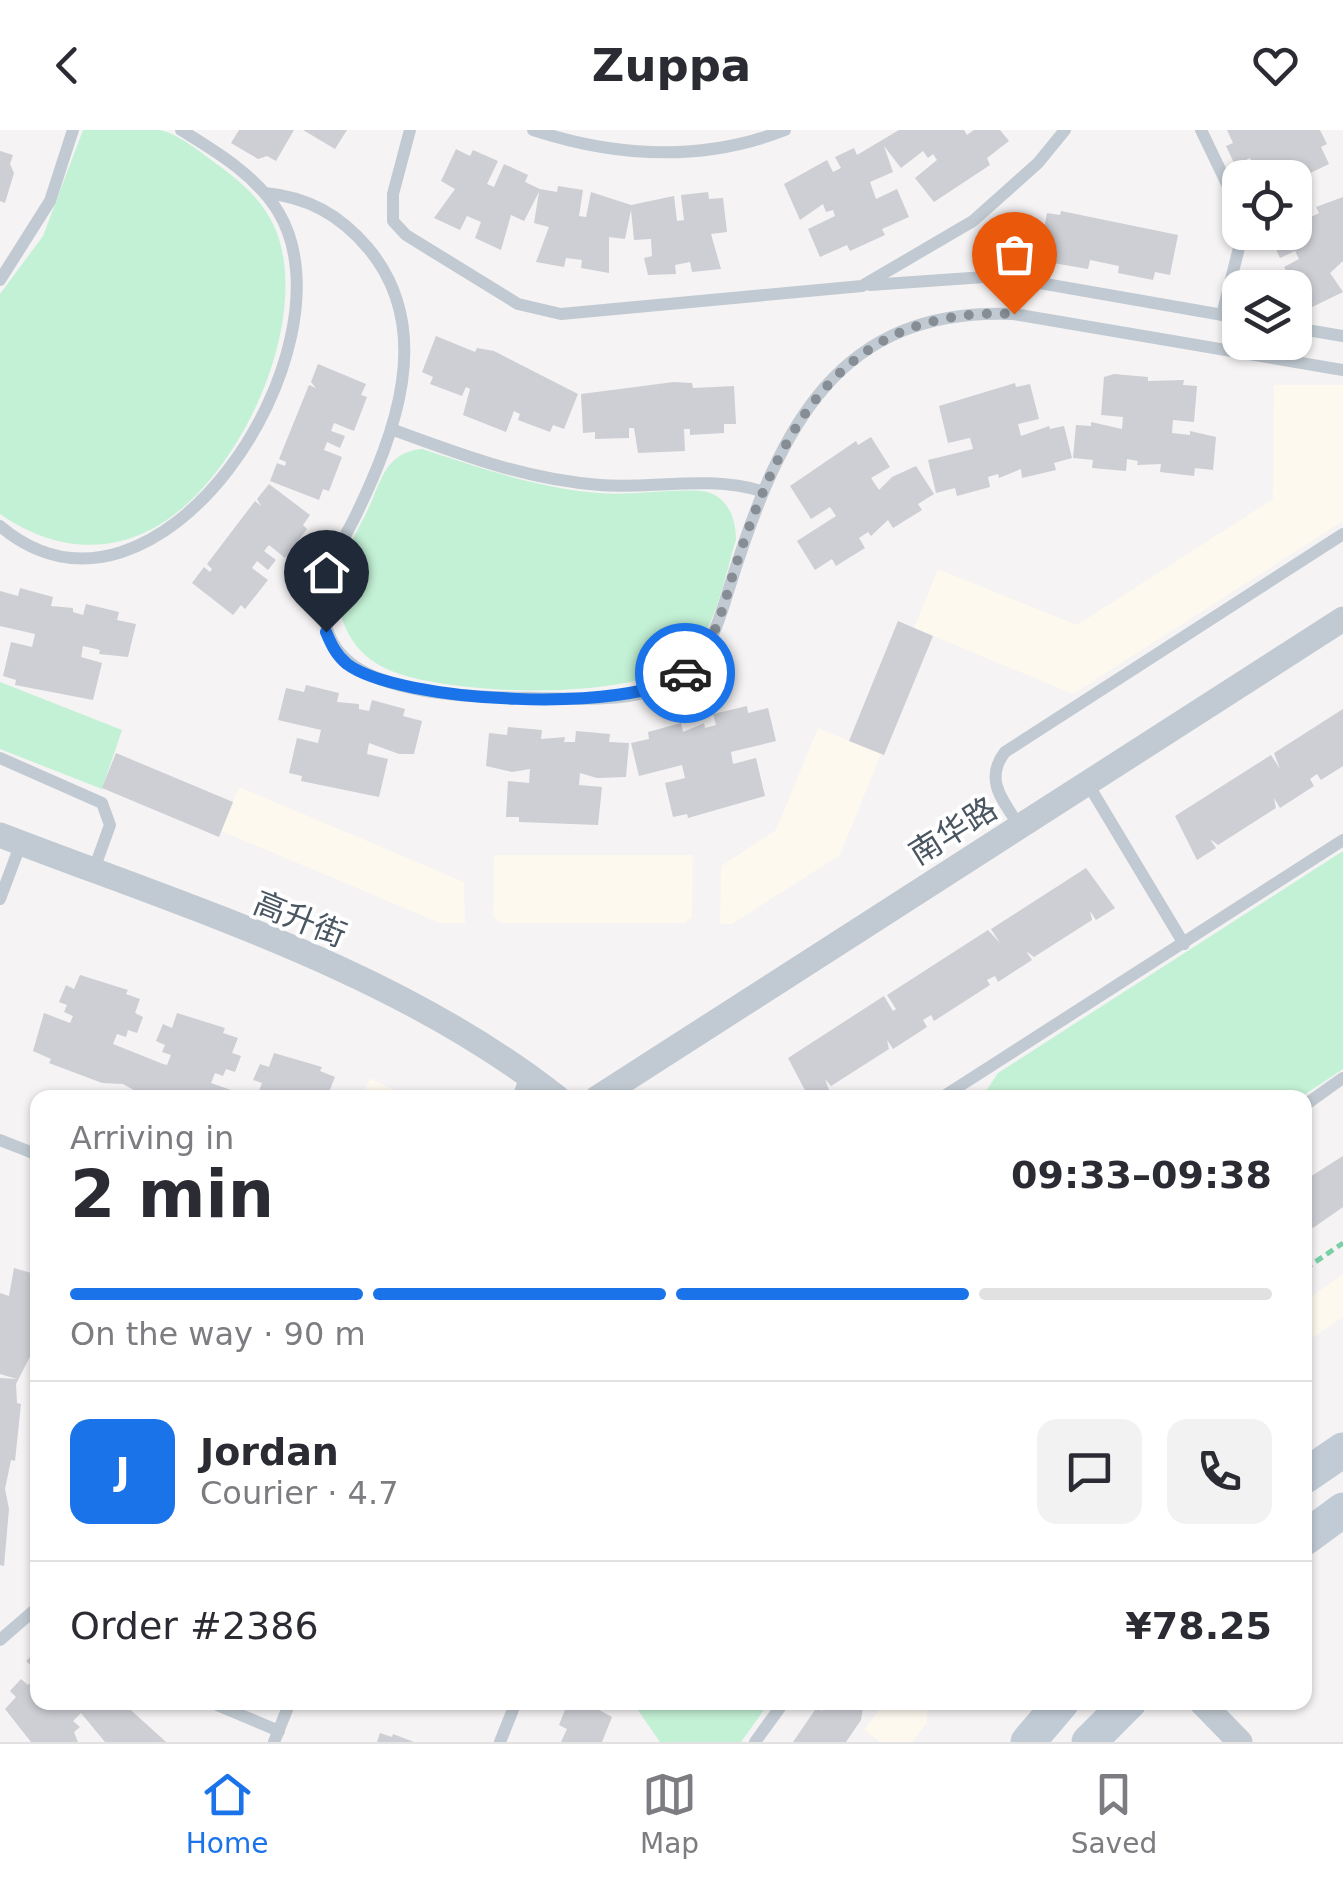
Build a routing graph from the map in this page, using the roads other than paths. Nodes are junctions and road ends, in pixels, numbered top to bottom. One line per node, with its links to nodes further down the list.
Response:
1 (73, 130): 10 (lane)
2 (181, 130): 9 (lane)
3 (410, 130): 11 (lane)
4 (533, 130): 5 (lane)
5 (786, 130)
6 (1065, 130): 11 (lane)
7 (1201, 130): 8 (lane)
8 (1222, 174)
9 (265, 193): 16 (lane); 18 (lane)
10 (0, 280)
11 (862, 286): 12 (lane)
12 (1222, 315)
13 (1312, 331): 14 (lane)
14 (1343, 336)
15 (1343, 370): 17 (lane)
16 (391, 429): 17 (lane); 17 (lane)
17 (761, 491)
18 (0, 526)
19 (1343, 534): 23 (lane)
20 (1343, 619): 22 (street, 南华路)
21 (0, 758): 26 (lane)
22 (1088, 784): 23 (street, 南华路); 28 (lane)
23 (1020, 827): 31 (street, 南华路)
24 (10, 839): 26 (street, 高升街); 27 (lane)
25 (1343, 840): 28 (lane)
26 (93, 872): 30 (street, 高升街)
27 (0, 899)
28 (1184, 944): 32 (lane)
29 (1343, 1078): 33 (lane)
30 (522, 1085)
31 (609, 1090)
32 (962, 1090)
33 (1312, 1100)
34 (0, 1140): 35 (lane)
35 (30, 1152)
36 (1343, 1450): 37 (main road)
37 (1312, 1471)
38 (1343, 1510): 39 (main road)
39 (1312, 1533)
40 (30, 1614): 41 (lane)
41 (0, 1640)
42 (225, 1710): 49 (lane)
43 (287, 1710): 49 (lane)
44 (513, 1710): 50 (lane)
45 (778, 1710): 51 (lane)
46 (1055, 1710): 52 (main road)
47 (1121, 1710): 53 (main road)
48 (1208, 1710): 54 (street)
49 (276, 1737)
50 (500, 1742)
51 (755, 1742)
52 (1028, 1742)
53 (1089, 1742)
54 (1240, 1742)

